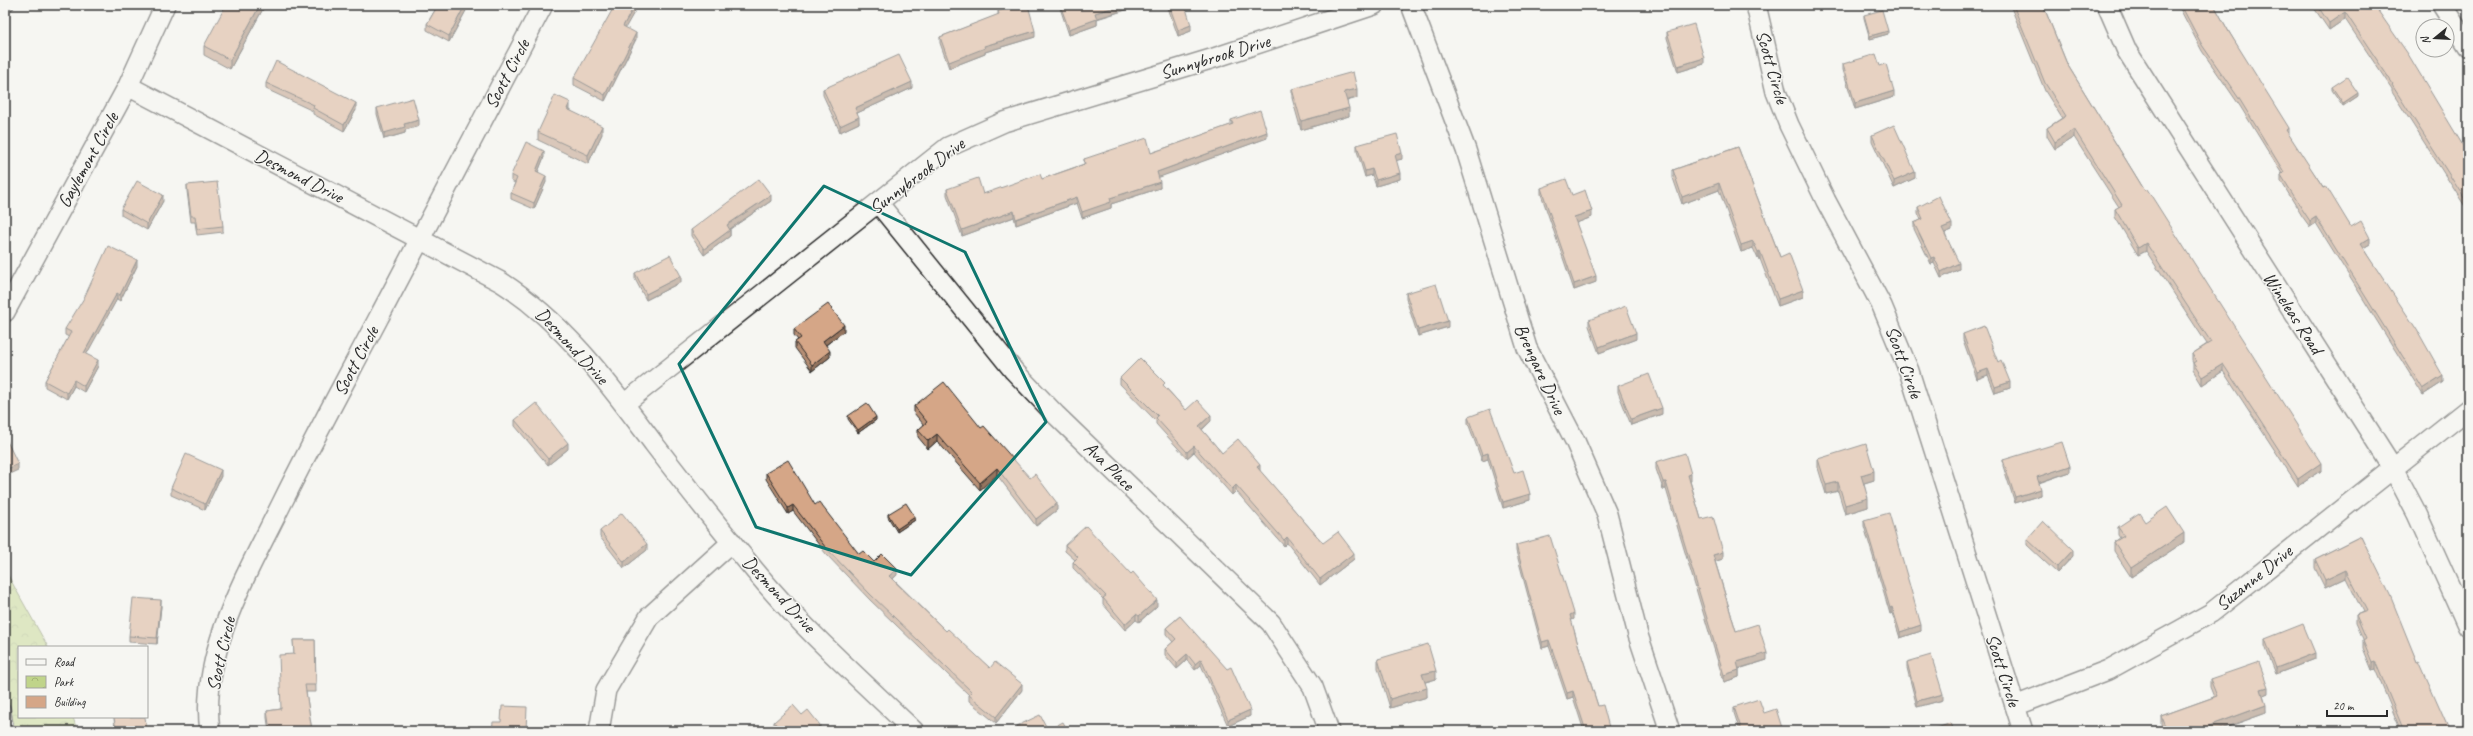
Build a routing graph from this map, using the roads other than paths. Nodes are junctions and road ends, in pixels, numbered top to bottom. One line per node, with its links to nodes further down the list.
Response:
1 (9, 5): 9 (lane)
2 (165, 5): 11 (street, Gaylemont Circle)
3 (543, 5): 13 (street, Scott Circle)
4 (1374, 5): 12 (street, Sunnybrook Drive)
5 (1411, 5): 27 (street, Brengare Drive)
6 (1756, 5): 20 (street, Scott Circle)
7 (2107, 5): 17 (street, Wineleas Road)
8 (2442, 5): 10 (street)
9 (5, 6)
10 (2468, 46)
11 (128, 86): 13 (street, Desmond Drive); 14 (street, Gaylemont Circle)
12 (879, 204): 15 (street, Sunnybrook Drive); 26 (street, Ava Place)
13 (420, 239): 15 (street, Desmond Drive); 23 (street, Scott Circle)
14 (5, 312)
15 (624, 404): 18 (street, Desmond Drive)
16 (2468, 409): 17 (street, Suzanne Drive)
17 (2393, 468): 19 (street, Wineleas Road); 20 (street, Suzanne Drive)
18 (732, 542): 24 (street); 25 (street, Desmond Drive)
19 (2468, 626)
20 (2015, 706): 28 (street, Scott Circle)
21 (5, 708): 22 (lane)
22 (9, 731)
23 (210, 731)
24 (599, 731)
25 (914, 731)
26 (1329, 731)
27 (1670, 731)
28 (2023, 731)

